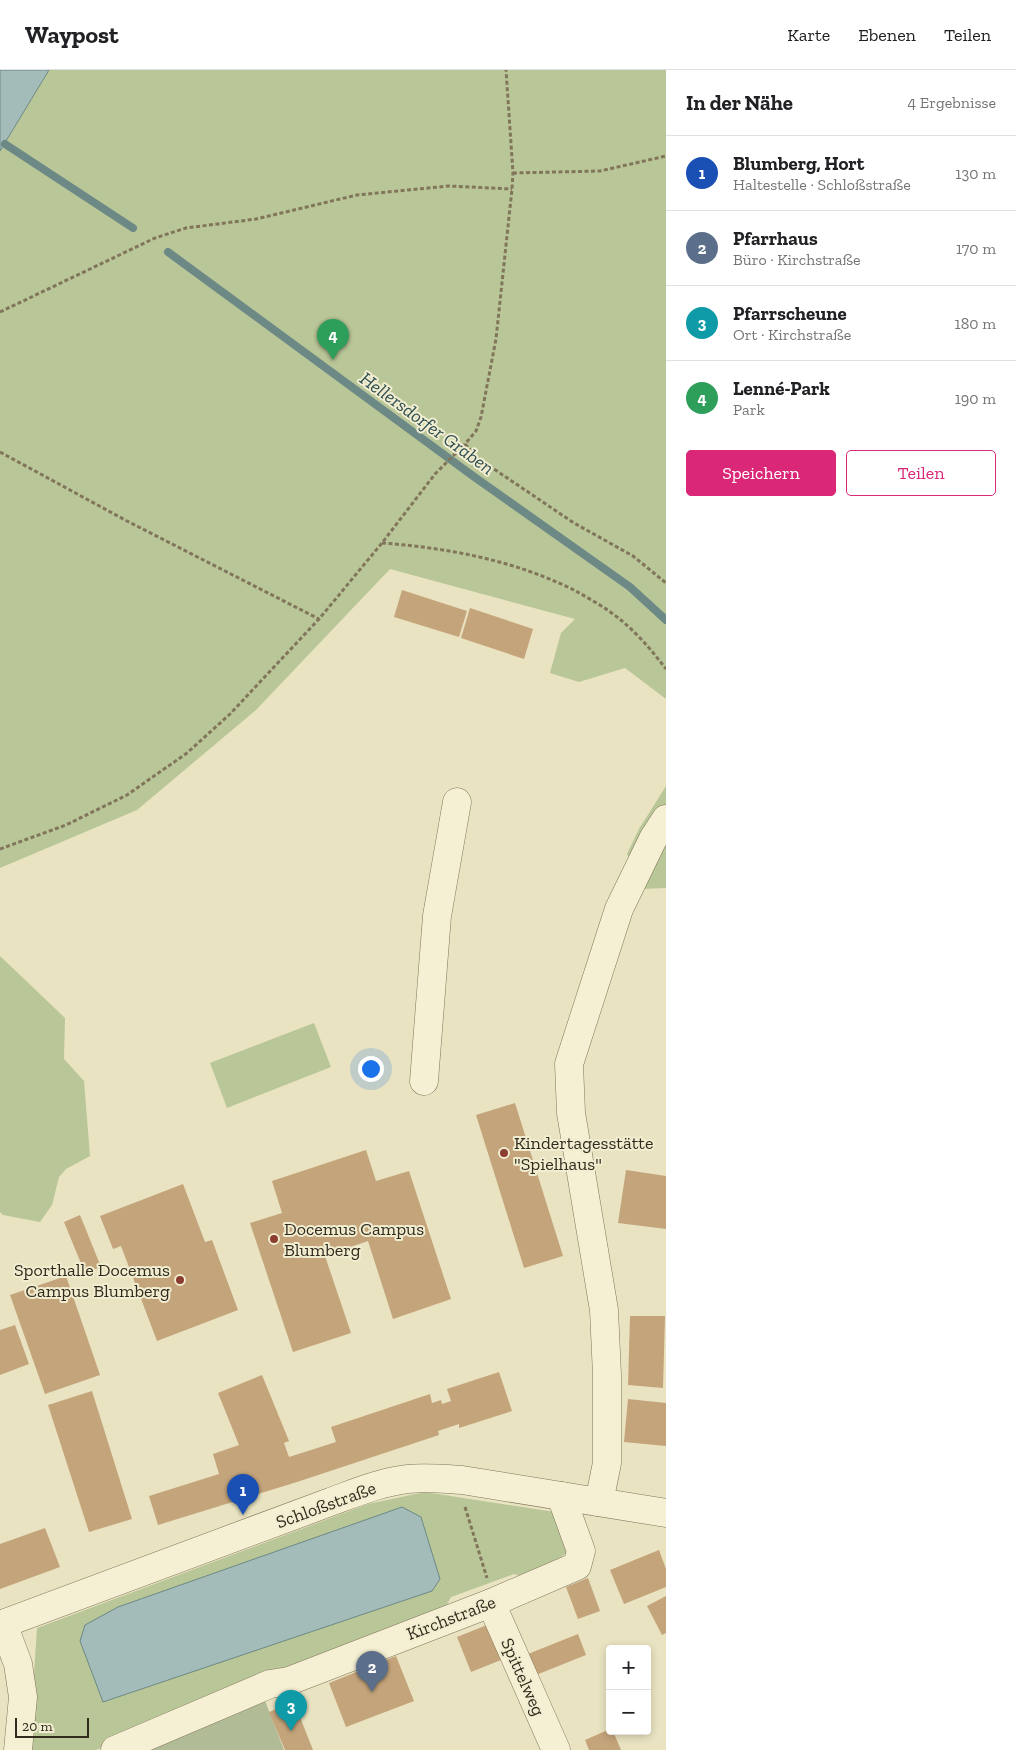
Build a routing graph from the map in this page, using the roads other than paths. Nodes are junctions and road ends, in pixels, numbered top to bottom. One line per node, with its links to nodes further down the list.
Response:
1 (457, 802): 3 (street)
2 (666, 819): 5 (street)
3 (424, 1081)
4 (561, 1496): 5 (street, Schloßstraße); 7 (street, Kirchstraße); 8 (street, Schloßstraße)
5 (599, 1502): 6 (street, Schloßstraße)
6 (666, 1513)
7 (491, 1603): 10 (street, Kirchstraße); 11 (street, Spittelweg)
8 (1, 1625): 9 (street)
9 (18, 1750)
10 (115, 1750)
11 (556, 1750)

